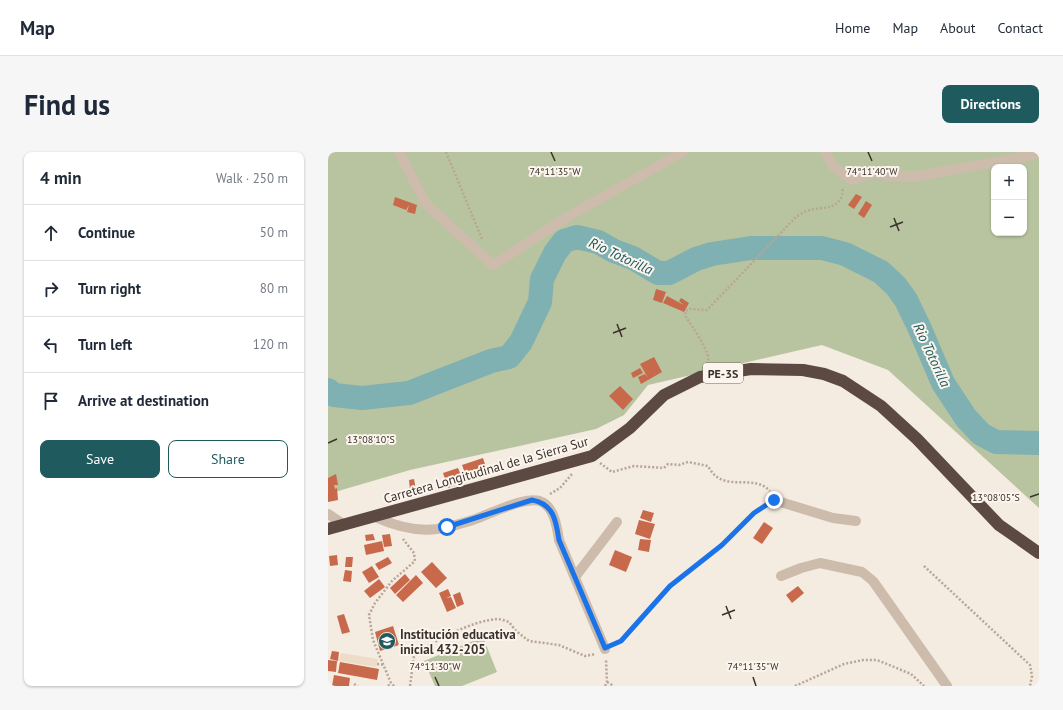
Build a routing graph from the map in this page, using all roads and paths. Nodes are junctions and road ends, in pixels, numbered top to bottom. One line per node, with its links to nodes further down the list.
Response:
1 (399, 152): 3 (street)
2 (446, 152): 7 (path)
3 (683, 152)
4 (825, 152): 6 (street)
5 (1039, 154): 6 (street)
6 (852, 180): 8 (path)
7 (484, 244)
8 (700, 377): 9 (highway, Carretera Longitudinal de la Sierra Sur / PE-3S); 20 (highway, Carretera Longitudinal de la Sierra Sur / PE-3S)
9 (592, 456): 10 (highway, Carretera Longitudinal de la Sierra Sur / PE-3S); 11 (path)
10 (577, 460): 12 (path); 14 (highway, Carretera Longitudinal de la Sierra Sur / PE-3S)
11 (774, 500): 15 (street); 24 (path)
12 (542, 502): 14 (street); 23 (street)
13 (328, 514): 17 (street)
14 (375, 517): 17 (highway, Carretera Longitudinal de la Sierra Sur / PE-3S)
15 (856, 521)
16 (617, 522): 23 (street)
17 (343, 524): 18 (highway, Carretera Longitudinal de la Sierra Sur / PE-3S)
18 (328, 529)
19 (398, 534): 26 (path)
20 (1039, 552)
21 (924, 566): 39 (path)
22 (781, 576): 38 (street)
23 (575, 577): 24 (street)
24 (605, 648): 27 (path); 33 (path)
25 (377, 664): 26 (path)
26 (384, 665): 28 (path)
27 (607, 682): 34 (path); 35 (path)
28 (391, 683): 31 (path); 32 (path)
29 (354, 684): 30 (path)
30 (358, 686)
31 (388, 686)
32 (394, 686)
33 (410, 686)
34 (605, 686)
35 (614, 686)
36 (795, 686): 37 (path)
37 (924, 686)
38 (947, 686)
39 (1030, 686)

